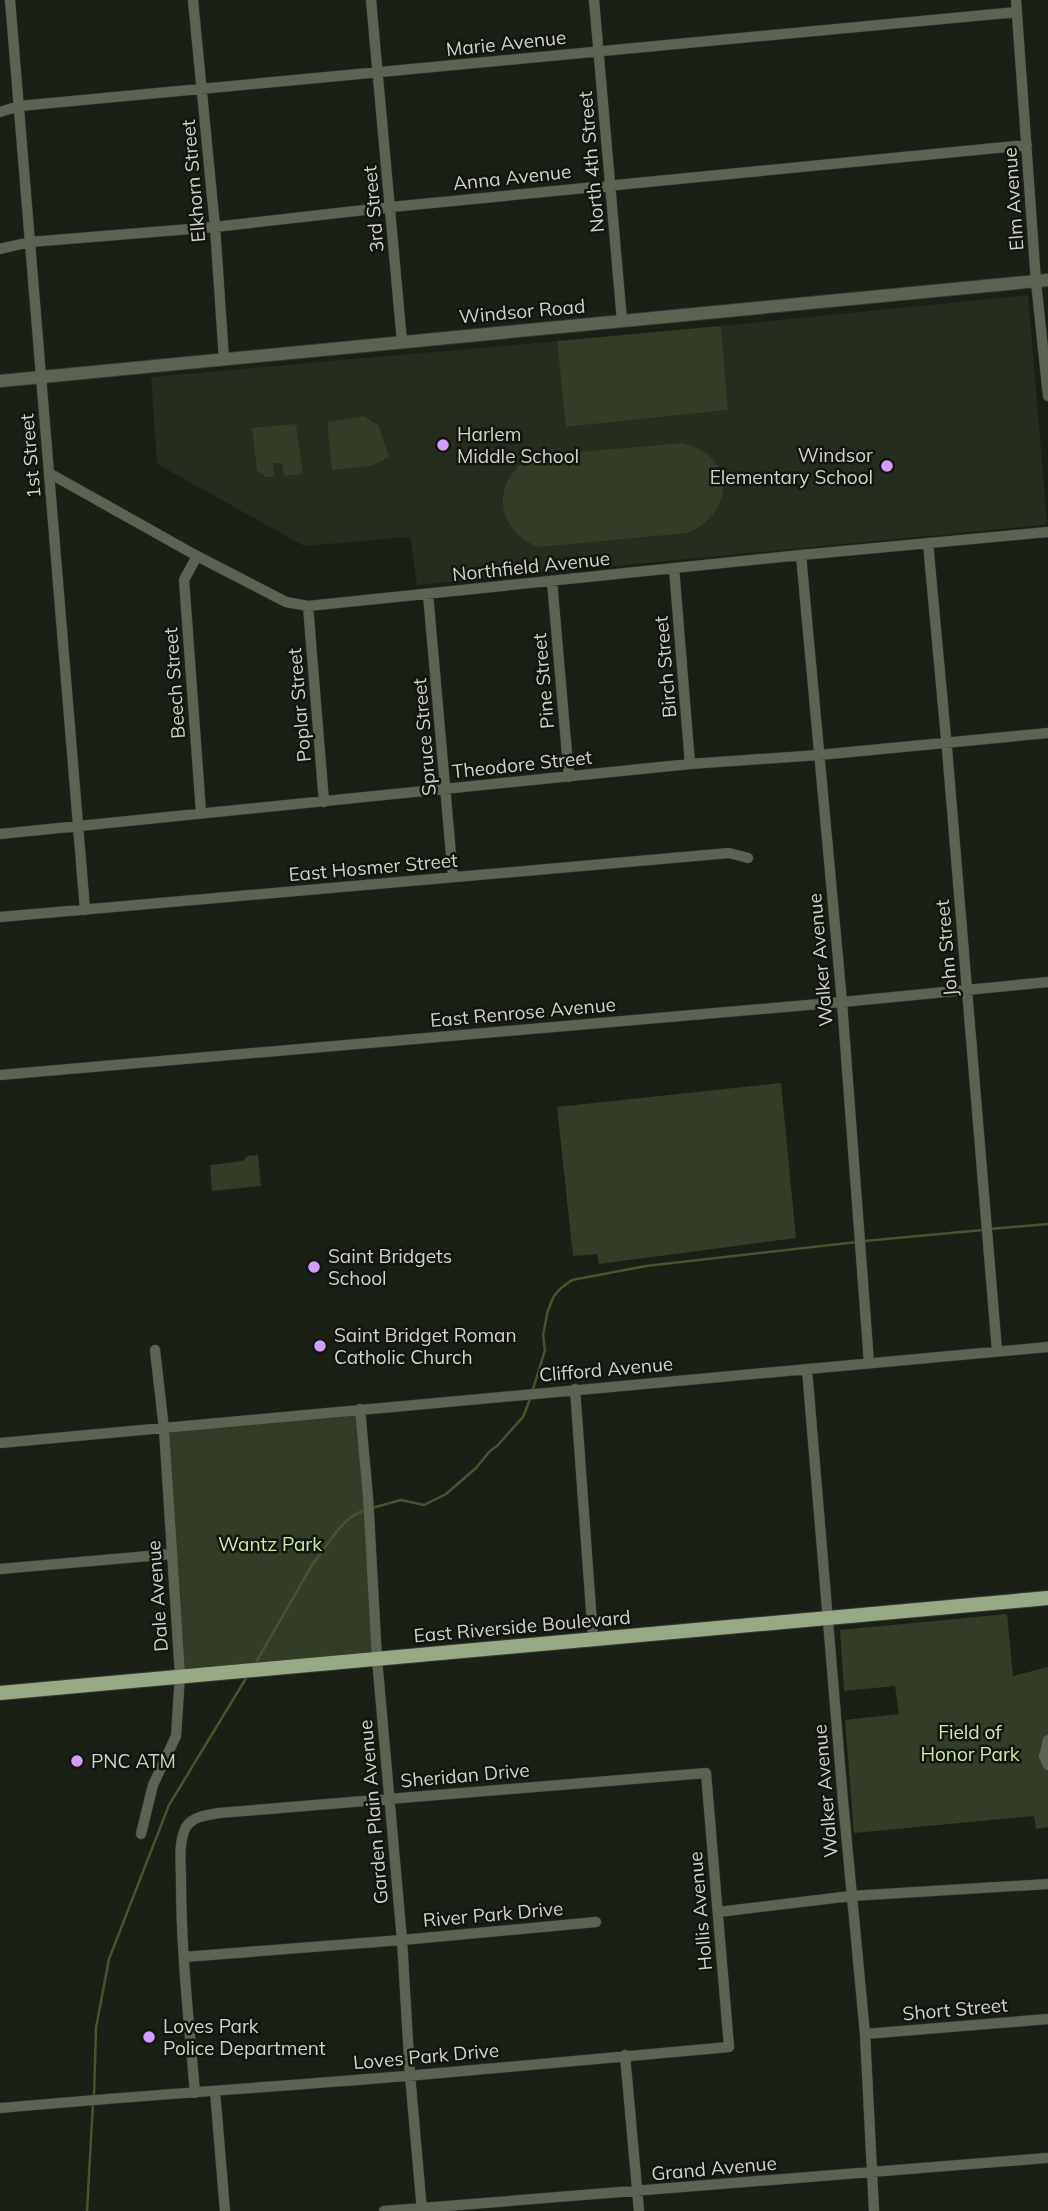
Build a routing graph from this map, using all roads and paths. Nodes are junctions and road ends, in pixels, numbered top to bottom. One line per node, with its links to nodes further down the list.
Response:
1 (10, 0): 10 (street, 1st Street)
2 (192, 0): 9 (street, Elkhorn Street)
3 (371, 0): 8 (street, 3rd Street)
4 (594, 0): 7 (street, North 4th Street)
5 (1016, 0): 6 (street, Elm Avenue)
6 (1017, 12): 7 (street, Marie Avenue); 12 (street, Elm Avenue)
7 (600, 51): 8 (street, Marie Avenue); 13 (street, North 4th Street)
8 (378, 73): 9 (street, Marie Avenue); 14 (street, 3rd Street)
9 (201, 89): 10 (street, Marie Avenue); 15 (street, Elkhorn Street)
10 (19, 106): 11 (street, Marie Avenue); 16 (street, 1st Street)
11 (0, 112)
12 (1027, 145): 13 (street, Anna Avenue); 18 (street, Elm Avenue)
13 (611, 185): 14 (street, Anna Avenue); 19 (street, North 4th Street)
14 (391, 206): 15 (street, Anna Avenue); 20 (street, 3rd Street)
15 (215, 227): 16 (street, Anna Avenue); 21 (street, Elkhorn Street)
16 (30, 242): 17 (street, Anna Avenue); 22 (street, 1st Street)
17 (0, 249)
18 (1042, 281): 19 (street, Windsor Road); 24 (street, Elm Avenue)
19 (622, 321): 20 (street, Windsor Road)
20 (402, 342): 21 (street, Windsor Road)
21 (224, 359): 22 (street, Windsor Road)
22 (41, 377): 23 (street, Windsor Road); 25 (street, 1st Street)
23 (0, 381)
24 (1048, 396)
25 (49, 473): 29 (street, Northfield Avenue); 42 (street, 1st Street)
26 (1048, 532): 27 (street, Northfield Avenue)
27 (928, 543): 28 (street, Northfield Avenue); 35 (street, John Street)
28 (801, 555): 30 (street, Northfield Avenue); 36 (street, Walker Avenue)
29 (197, 556): 33 (street, Northfield Avenue); 41 (street, Beech Street)
30 (674, 568): 31 (street, Northfield Avenue); 37 (street, Birch Street)
31 (552, 581): 32 (street, Northfield Avenue); 38 (street, Pine Street)
32 (428, 594): 33 (street, Northfield Avenue); 39 (street, Spruce Street)
33 (308, 606): 40 (street, Poplar Street)
34 (1048, 733): 35 (street, Theodore Street)
35 (947, 743): 36 (street, Theodore Street); 49 (street, John Street)
36 (819, 754): 37 (street, Theodore Street); 50 (street, Walker Avenue)
37 (690, 764): 38 (street, Theodore Street)
38 (569, 777): 39 (street, Theodore Street)
39 (446, 790): 40 (street, Theodore Street); 45 (street, Spruce Street)
40 (324, 802): 41 (street, Theodore Street)
41 (201, 812): 42 (street, Theodore Street)
42 (78, 827): 43 (street, Theodore Street); 46 (street, 1st Street)
43 (0, 834)
44 (748, 858): 45 (street, East Hosmer Street)
45 (453, 877): 46 (street, East Hosmer Street)
46 (85, 910): 47 (street, East Hosmer Street)
47 (0, 917)
48 (1048, 982): 49 (street, East Renrose Avenue)
49 (967, 989): 50 (street, East Renrose Avenue); 54 (street, John Street)
50 (842, 1002): 51 (street, East Renrose Avenue); 55 (street, Walker Avenue)
51 (0, 1075)
52 (1048, 1347): 54 (street, Clifford Avenue)
53 (155, 1350): 59 (street, Dale Avenue)
54 (997, 1351): 55 (street, Clifford Avenue)
55 (869, 1363): 56 (street, Clifford Avenue)
56 (807, 1369): 57 (street, Clifford Avenue); 64 (street, Walker Avenue)
57 (575, 1389): 58 (street, Clifford Avenue); 65 (street)
58 (360, 1409): 59 (street, Clifford Avenue); 66 (street, Garden Plain Avenue)
59 (163, 1429): 60 (street, Clifford Avenue); 61 (street, Dale Avenue)
60 (0, 1443)
61 (172, 1554): 62 (street); 67 (street, Dale Avenue)
62 (0, 1569)
63 (1048, 1598): 64 (main road, East Riverside Boulevard)
64 (829, 1619): 65 (main road, East Riverside Boulevard); 75 (street, Walker Avenue)
65 (593, 1638): 66 (main road, East Riverside Boulevard)
66 (377, 1659): 67 (main road, East Riverside Boulevard); 72 (street, Garden Plain Avenue)
67 (180, 1675): 68 (main road, East Riverside Boulevard); 73 (street, Dale Avenue)
68 (0, 1693)
69 (1048, 1740): 70 (street)
70 (1048, 1765)
71 (706, 1773): 72 (street, Sheridan Drive); 76 (street, Hollis Avenue)
72 (389, 1799): 78 (street, Garden Plain Avenue); 79 (street, Sheridan Drive)
73 (141, 1834)
74 (1048, 1884): 75 (street)
75 (851, 1896): 76 (street); 81 (street, Walker Avenue)
76 (718, 1912): 82 (street, Hollis Avenue)
77 (596, 1922): 78 (street, River Park Drive)
78 (402, 1940): 79 (street, River Park Drive); 84 (street, Garden Plain Avenue)
79 (184, 1957): 86 (street)
80 (1048, 2019): 81 (street, Short Street)
81 (864, 2034): 89 (street, Walker Avenue)
82 (729, 2047): 83 (street, Loves Park Drive)
83 (625, 2055): 84 (street, Loves Park Drive); 90 (street)
84 (410, 2075): 85 (street, Loves Park Drive); 91 (street, Garden Plain Avenue)
85 (215, 2091): 86 (street, Loves Park Drive); 92 (street)
86 (195, 2093): 87 (street, Loves Park Drive)
87 (0, 2108)
88 (1046, 2158): 89 (street, Grand Avenue)
89 (871, 2171): 90 (street, Grand Avenue); 95 (street, Walker Avenue)
90 (637, 2192): 91 (street, Grand Avenue); 94 (street)
91 (422, 2209): 93 (street, Grand Avenue)
92 (225, 2211)
93 (384, 2211)
94 (639, 2211)
95 (874, 2211)

